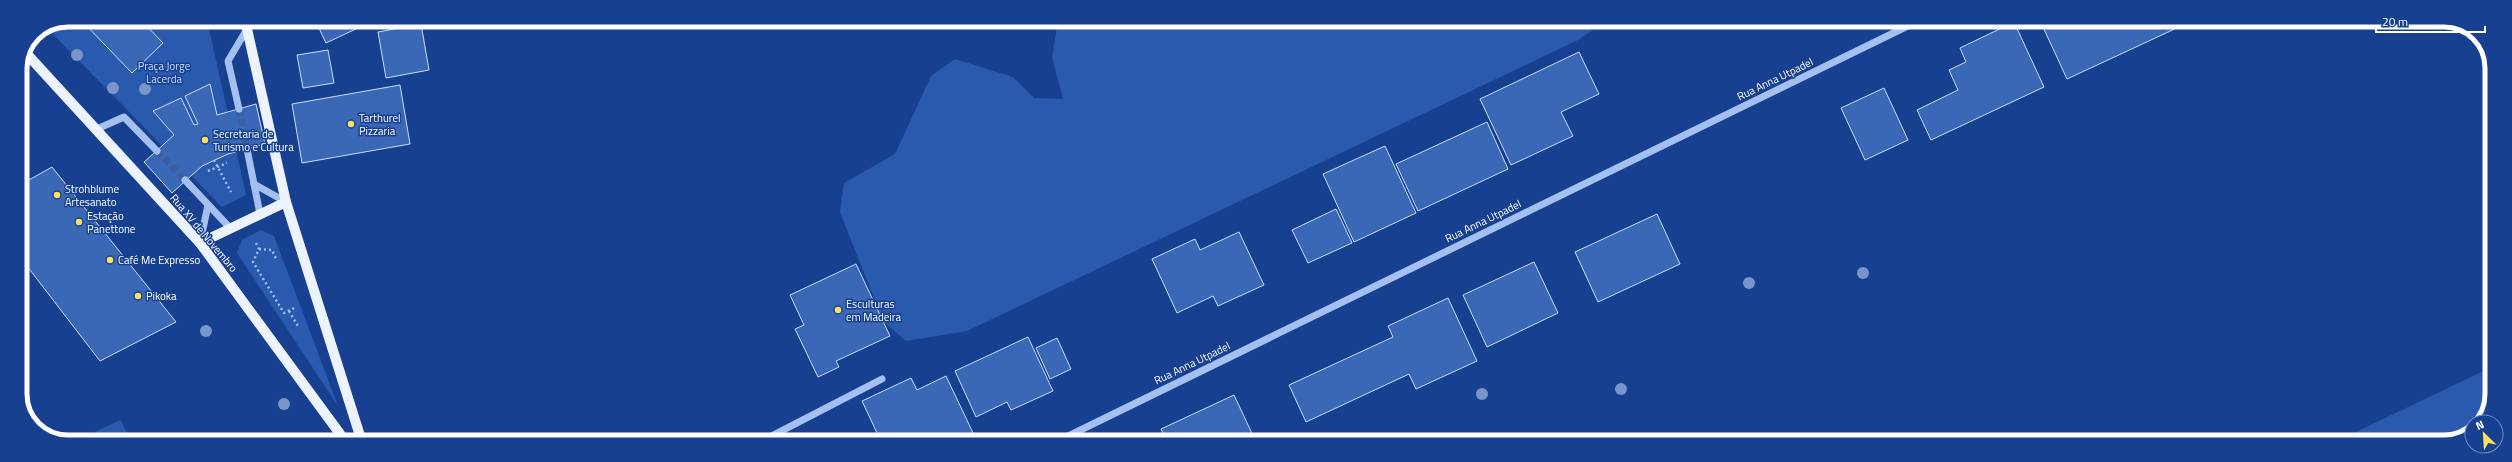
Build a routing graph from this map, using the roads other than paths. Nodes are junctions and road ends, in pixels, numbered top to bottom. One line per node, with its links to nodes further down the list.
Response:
1 (245, 27): 5 (street)
2 (247, 27): 11 (main road)
3 (1906, 27): 20 (street, Rua Anna Utpadel)
4 (29, 57): 6 (main road, Rua XV de Novembro)
5 (239, 109)
6 (97, 129): 8 (street); 15 (main road, Rua XV de Novembro)
7 (247, 149): 10 (street)
8 (157, 151)
9 (185, 180): 12 (street)
10 (254, 184): 11 (street); 13 (street)
11 (286, 202): 13 (main road); 18 (main road)
12 (208, 205): 14 (street); 15 (street)
13 (260, 214): 14 (main road)
14 (231, 229): 15 (main road)
15 (200, 243): 17 (main road, Rua XV de Novembro)
16 (882, 379): 19 (street)
17 (341, 435)
18 (360, 435)
19 (774, 435)
20 (1070, 435)

